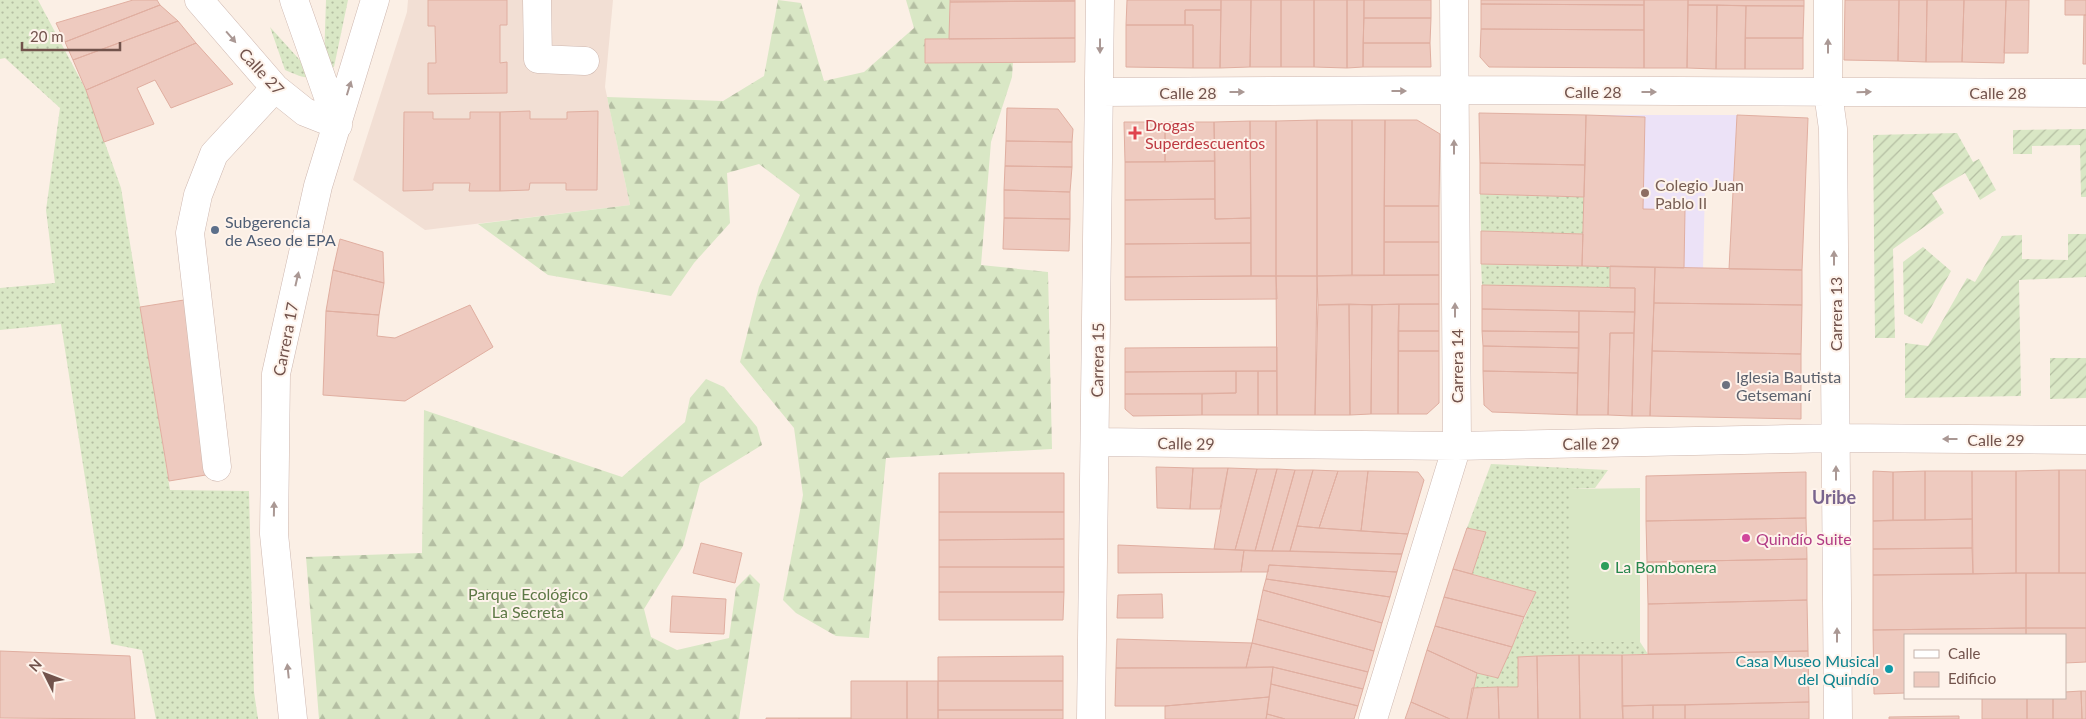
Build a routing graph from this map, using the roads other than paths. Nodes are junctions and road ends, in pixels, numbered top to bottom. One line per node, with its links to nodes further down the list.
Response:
1 (199, 0): 9 (street, Calle 27, one-way to 9)
2 (294, 0): 14 (street)
3 (375, 0): 14 (street, Carrera 17, one-way to 3)
4 (537, 0): 8 (street)
5 (1100, 0): 11 (street, Carrera 15, one-way to 11)
6 (1454, 0): 10 (street, Carrera 14)
7 (1828, 0): 12 (street, Carrera 13, one-way to 7)
8 (585, 61)
9 (275, 88): 14 (street, Calle 27); 19 (street)
10 (1454, 90): 11 (street, Calle 28, one-way to 10); 12 (street, Calle 28, one-way to 12); 18 (street, Carrera 14, one-way to 10)
11 (1100, 92): 17 (street, Carrera 15)
12 (1828, 93): 13 (street, Calle 28, one-way to 13); 15 (street, Carrera 13, one-way to 12)
13 (2086, 93)
14 (338, 125): 20 (street, Carrera 17, one-way to 14)
15 (1836, 438): 16 (street, Calle 29, one-way to 15); 18 (street, Calle 29); 23 (street, Carrera 13, one-way to 15)
16 (2086, 440)
17 (1096, 442): 18 (street, Calle 29); 21 (street, Carrera 15)
18 (1457, 446): 22 (street, Carrera 14)
19 (217, 467)
20 (293, 719)
21 (1091, 719)
22 (1373, 719)
23 (1838, 719)

